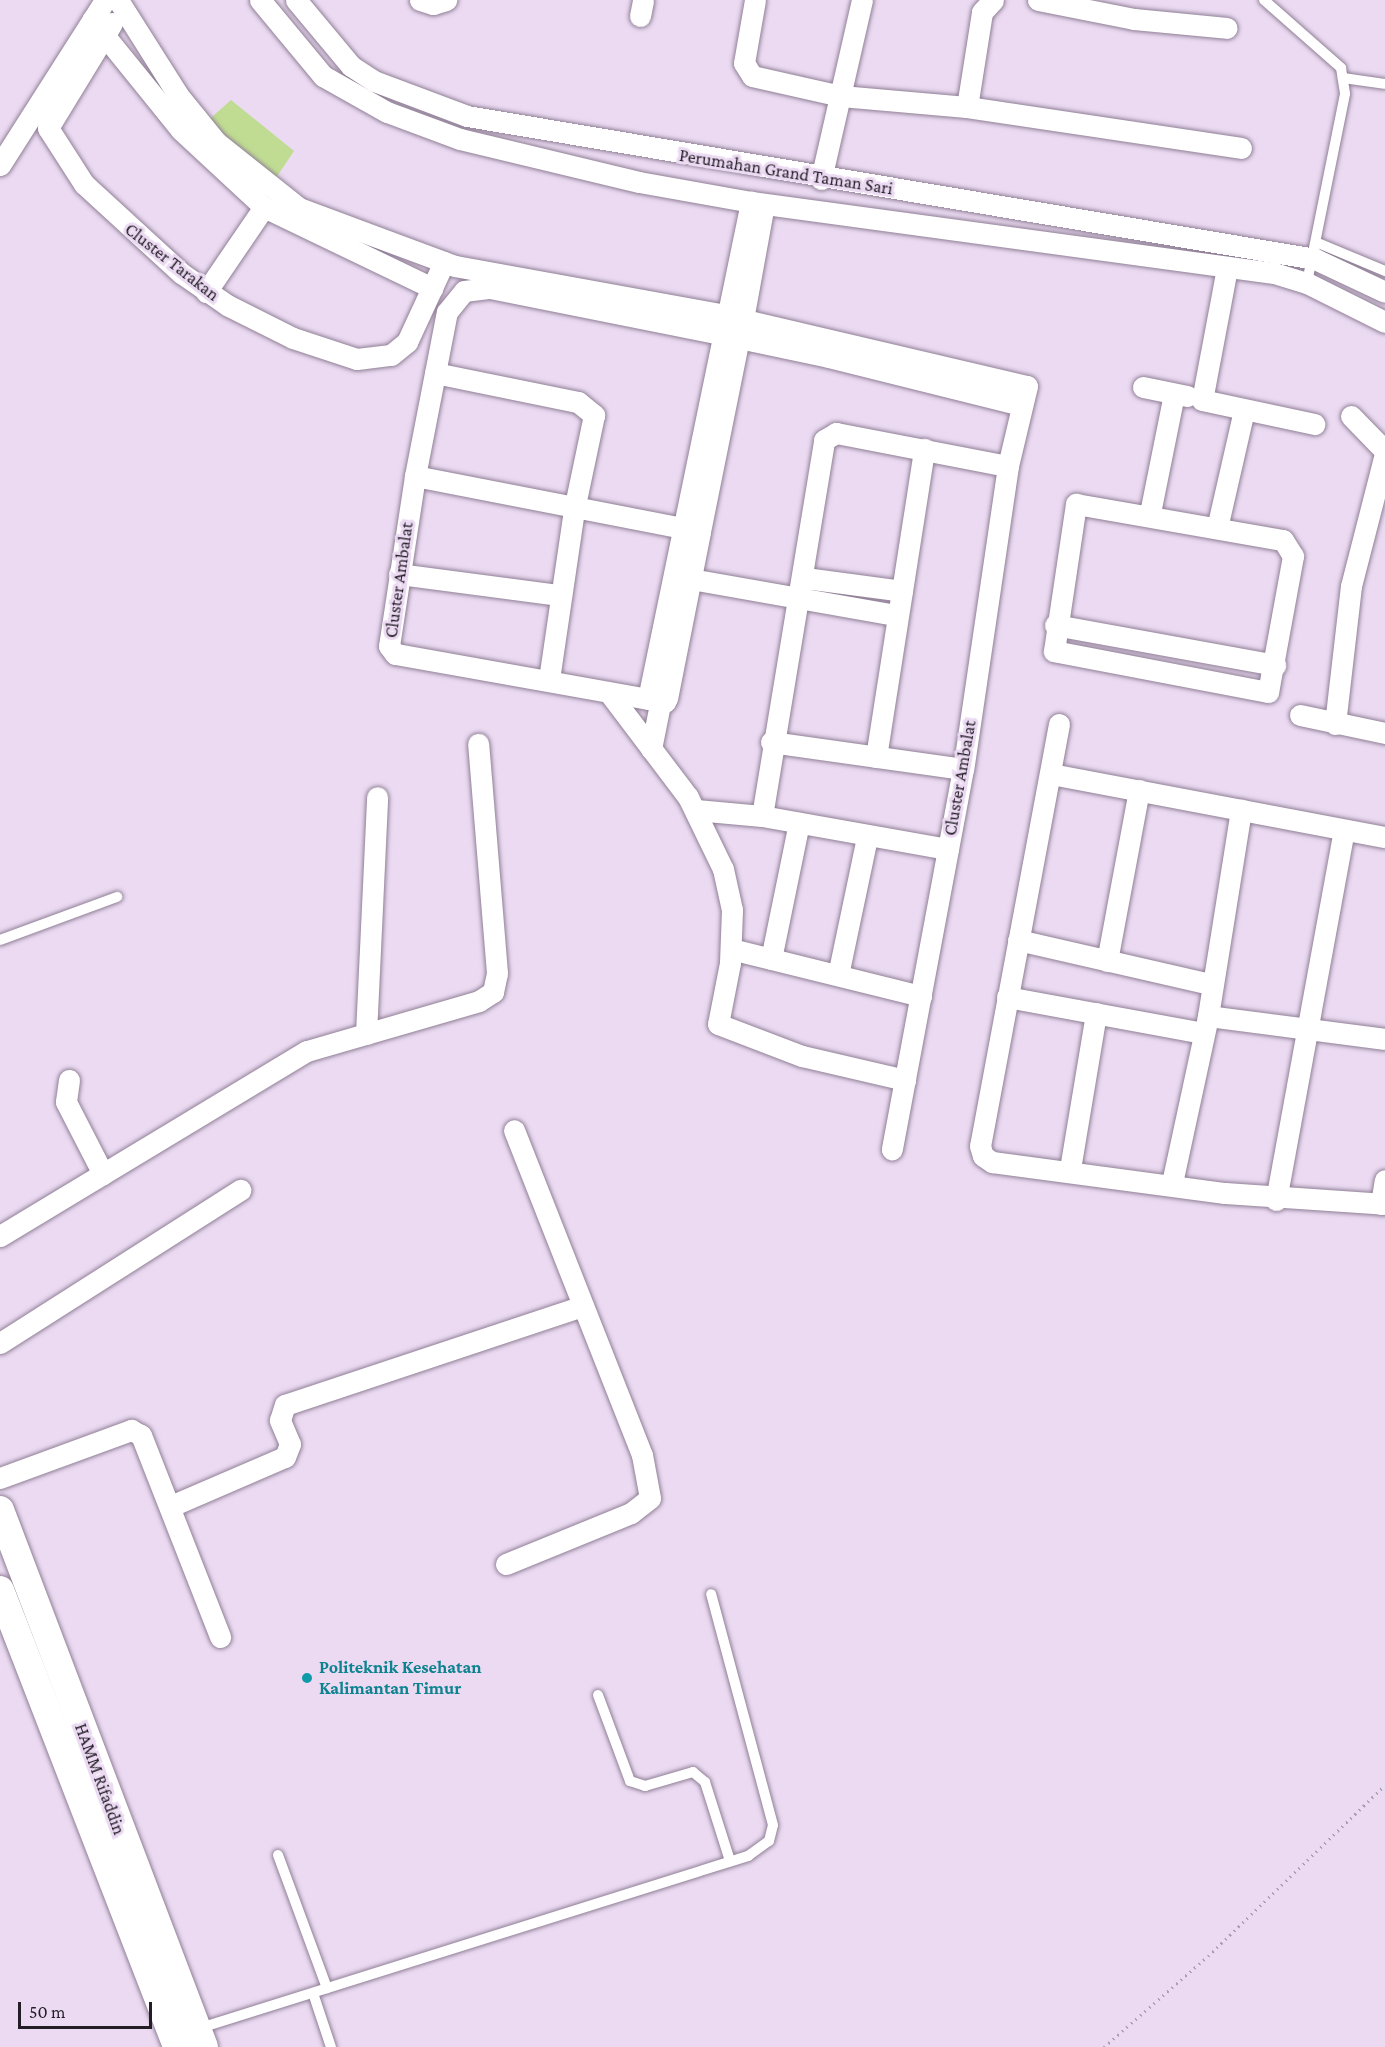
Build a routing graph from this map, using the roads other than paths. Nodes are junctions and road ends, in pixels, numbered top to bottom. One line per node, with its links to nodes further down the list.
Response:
1 (260, 0): 20 (street)
2 (296, 0): 17 (street, Perumahan Grand Taman Sari)
3 (420, 0): 4 (street)
4 (446, 0)
5 (755, 0): 15 (street)
6 (862, 0): 15 (street)
7 (993, 0): 16 (street)
8 (1038, 0): 12 (street)
9 (1264, 0): 13 (lane)
10 (120, 2): 11 (street); 29 (street)
11 (99, 27): 18 (street); 19 (street); 25 (street)
12 (1227, 28)
13 (1343, 78): 14 (lane); 26 (lane)
14 (1385, 84)
15 (841, 96): 16 (street); 23 (street)
16 (967, 107): 21 (street)
17 (467, 116): 20 (street); 23 (street, Perumahan Grand Taman Sari)
18 (25, 122): 19 (street); 22 (street)
19 (48, 128): 31 (street, Cluster Tarakan)
20 (460, 139): 24 (street)
21 (1240, 148)
22 (0, 165)
23 (820, 179): 26 (street, Perumahan Grand Taman Sari)
24 (758, 203): 27 (street); 34 (street)
25 (264, 207): 29 (street); 31 (street)
26 (1316, 251): 28 (lane); 30 (lane); 32 (street, Perumahan Grand Taman Sari)
27 (1227, 268): 30 (street); 38 (street)
28 (1385, 271)
29 (437, 277): 31 (street, Cluster Tarakan); 34 (street, Cluster Ambalat)
30 (1307, 283): 33 (street)
31 (207, 292)
32 (1385, 292)
33 (1385, 322)
34 (731, 327): 35 (street, Cluster Ambalat); 44 (street, Cluster Ambalat); 49 (street)
35 (435, 373): 45 (street, Cluster Ambalat); 46 (street)
36 (1143, 387): 37 (street)
37 (1174, 393): 38 (street); 47 (street)
38 (1202, 400): 39 (street)
39 (1244, 410): 41 (street); 48 (street)
40 (1351, 416): 43 (street)
41 (1314, 424)
42 (924, 449): 44 (street); 51 (street); 53 (street)
43 (1385, 452): 64 (street)
44 (1008, 466): 70 (street, Cluster Ambalat)
45 (415, 476): 46 (street); 50 (street, Cluster Ambalat)
46 (574, 510): 49 (street); 54 (street)
47 (1150, 513): 48 (street); 57 (street)
48 (1217, 528): 58 (street)
49 (692, 530): 52 (street); 61 (street)
50 (399, 574): 54 (street); 59 (street, Cluster Ambalat)
51 (805, 578): 53 (street); 55 (street)
52 (691, 579): 55 (street); 61 (street)
53 (902, 591): 56 (street)
54 (559, 595): 59 (street)
55 (802, 600): 56 (street); 66 (street)
56 (896, 615): 69 (street)
57 (1055, 625): 58 (street); 58 (street)
58 (1275, 665)
59 (549, 679): 60 (street, Cluster Ambalat)
60 (610, 694): 61 (street, Cluster Ambalat); 68 (street)
61 (654, 701): 68 (street)
62 (1300, 715): 64 (street)
63 (1059, 724): 71 (street)
64 (1335, 724): 65 (street)
65 (1385, 733)
66 (771, 742): 69 (street); 76 (street)
67 (478, 744): 95 (street)
68 (651, 748): 74 (street)
69 (876, 757): 70 (street)
70 (963, 769): 81 (street, Cluster Ambalat)
71 (1051, 774): 72 (street); 84 (street)
72 (1139, 790): 75 (street); 87 (street)
73 (377, 797): 95 (street)
74 (696, 810): 76 (street); 85 (street)
75 (1240, 810): 78 (street); 89 (street)
76 (762, 816): 77 (street)
77 (799, 823): 79 (street); 86 (street)
78 (1344, 831): 80 (street); 94 (street)
79 (867, 837): 81 (street); 88 (street)
80 (1385, 837)
81 (948, 849): 90 (street, Cluster Ambalat)
82 (117, 897): 83 (lane)
83 (0, 940)
84 (1018, 940): 87 (street); 91 (street)
85 (731, 949): 86 (street); 98 (street)
86 (771, 959): 88 (street)
87 (1107, 961): 89 (street)
88 (838, 975): 90 (street)
89 (1210, 984): 93 (street)
90 (921, 996): 98 (street, Cluster Ambalat)
91 (1007, 997): 92 (street); 101 (street)
92 (1096, 1013): 93 (street); 101 (street)
93 (1206, 1024): 94 (street); 104 (street)
94 (1305, 1029): 96 (street); 106 (street)
95 (366, 1034): 102 (street)
96 (1385, 1039)
97 (69, 1080): 102 (street)
98 (905, 1080): 100 (street, Cluster Ambalat)
99 (514, 1130): 109 (street)
100 (892, 1149)
101 (1070, 1169): 104 (street)
102 (103, 1174): 108 (street)
103 (1385, 1180): 107 (street)
104 (1172, 1183): 106 (street)
105 (240, 1190): 110 (street)
106 (1276, 1200): 107 (street)
107 (1383, 1204)
108 (0, 1236)
109 (582, 1306): 112 (street); 114 (street)
110 (0, 1343)
111 (0, 1478): 112 (street)
112 (171, 1506): 117 (street)
113 (0, 1510): 123 (main road, HAMM Rifaddin)
114 (506, 1564)
115 (0, 1590): 123 (main road, HAMM Rifaddin)
116 (711, 1594): 120 (lane)
117 (220, 1637)
118 (597, 1695): 120 (lane)
119 (278, 1855): 121 (lane)
120 (730, 1862): 121 (lane)
121 (327, 1988): 122 (lane)
122 (313, 1993): 123 (lane); 124 (lane)
123 (193, 2041)
124 (331, 2047)

